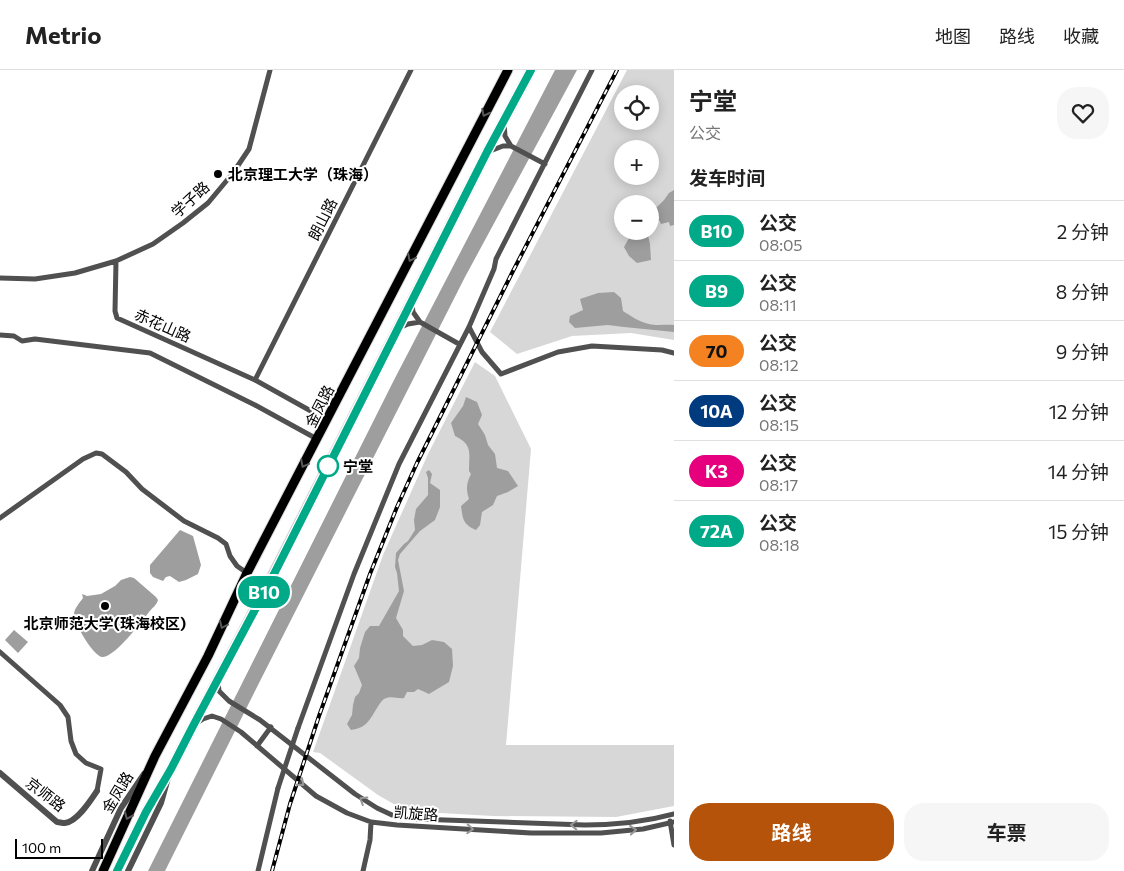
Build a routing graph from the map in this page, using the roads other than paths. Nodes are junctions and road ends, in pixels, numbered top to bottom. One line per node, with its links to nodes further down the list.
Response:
1 (270, 70): 10 (street, 学子路)
2 (411, 70): 19 (street, 朗山路)
3 (508, 70): 20 (highway, 金凤路, one-way to 20)
4 (531, 70): 6 (highway)
5 (592, 70): 9 (street)
6 (504, 122): 7 (street); 8 (highway)
7 (512, 146): 8 (street); 9 (street)
8 (487, 152): 12 (highway)
9 (545, 164): 14 (street)
10 (116, 262): 11 (street); 19 (street, 赤花山路)
11 (0, 278)
12 (412, 301): 13 (street); 15 (highway)
13 (420, 322): 15 (street); 17 (street)
14 (469, 326): 17 (street); 18 (street)
15 (398, 328): 25 (highway)
16 (0, 334): 21 (street)
17 (460, 344): 41 (street, bridge)
18 (674, 353)
19 (255, 380): 20 (street, 赤花山路)
20 (327, 420): 21 (highway, 金凤路)
21 (317, 439): 23 (highway, 金凤路, one-way to 23)
22 (0, 518): 23 (street)
23 (247, 573): 29 (highway, 金凤路, one-way to 29)
24 (0, 652): 32 (street)
25 (219, 676): 26 (highway); 27 (street, 凯旋路)
26 (193, 726): 28 (street, 凯旋路); 30 (highway)
27 (271, 728): 28 (street); 33 (street, 凯旋路, one-way to 27)
28 (257, 746): 34 (street, 凯旋路, one-way to 34)
29 (155, 756): 37 (street, 金凤路); 38 (highway, 金凤路, one-way to 38)
30 (171, 769): 39 (highway); 40 (street)
31 (0, 774): 32 (street, 京师路)
32 (97, 791)
33 (671, 815): 35 (street)
34 (371, 822): 35 (street, 凯旋路, one-way to 35); 42 (street)
35 (672, 822): 36 (street)
36 (674, 845)
37 (92, 871)
38 (103, 871)
39 (117, 871)
40 (128, 871)
41 (258, 871)
42 (363, 871)

